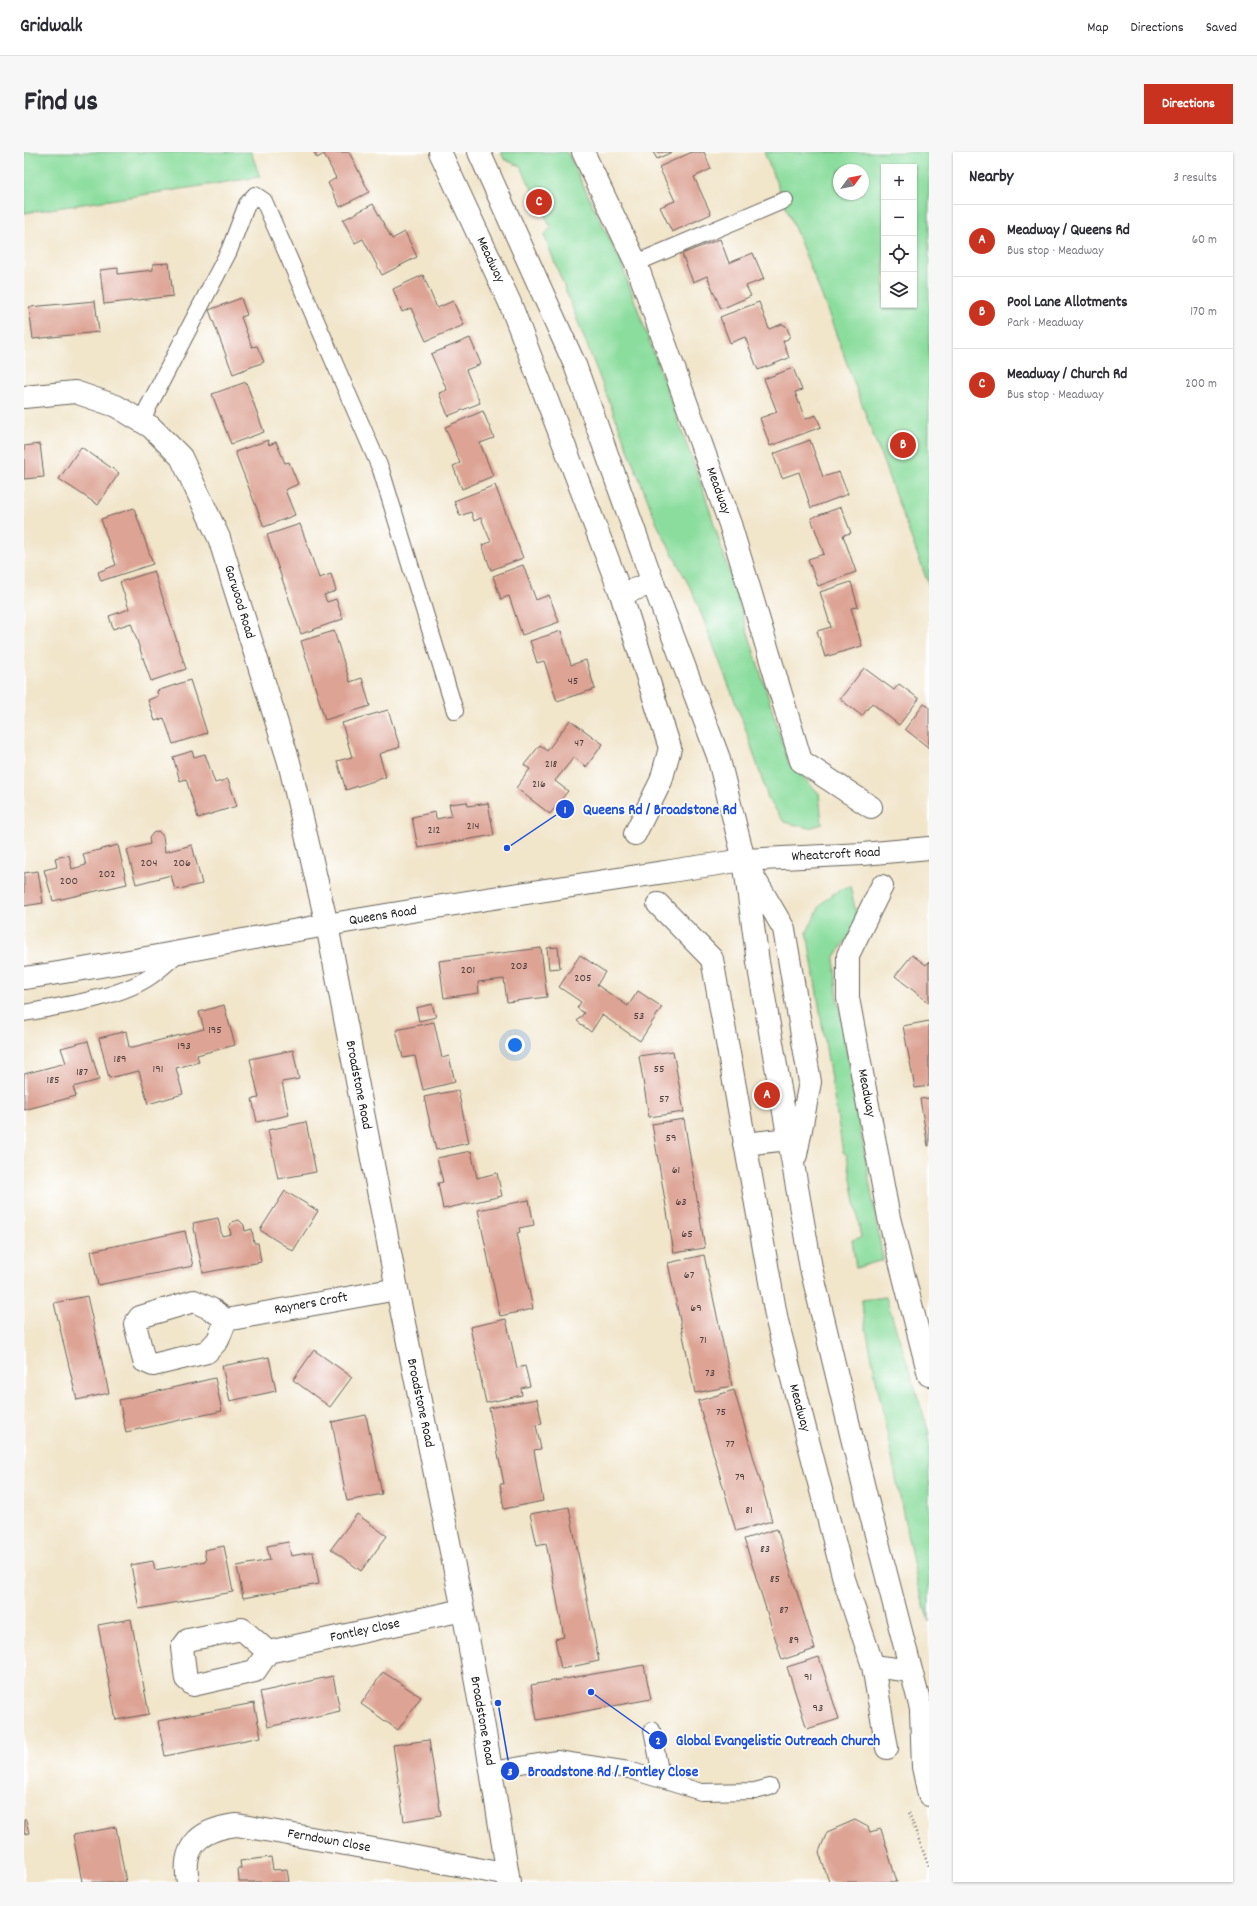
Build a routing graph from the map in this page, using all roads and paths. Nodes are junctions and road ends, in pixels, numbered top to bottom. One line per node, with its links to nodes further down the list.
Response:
1 (440, 152): 9 (street, Meadway)
2 (479, 152): 8 (street)
3 (582, 152): 5 (street, Meadway)
4 (785, 200): 5 (lane)
5 (636, 263): 11 (street, Meadway)
6 (24, 397): 7 (street, Garwood Road)
7 (141, 421): 10 (lane); 17 (street, Garwood Road)
8 (653, 583): 9 (street); 14 (street)
9 (621, 594): 12 (street, Meadway)
10 (454, 711)
11 (871, 807)
12 (634, 834)
13 (929, 848): 14 (street, Wheatcroft Road)
14 (744, 860): 17 (street, Queens Road); 21 (street); 23 (street)
15 (882, 886): 26 (street, Meadway)
16 (658, 904): 22 (street, Meadway)
17 (327, 925): 18 (street, Queens Road); 24 (street, Broadstone Road)
18 (180, 952): 19 (street, Queens Road); 20 (lane)
19 (24, 978)
20 (24, 1013)
21 (789, 1139): 22 (street); 23 (street)
22 (744, 1144): 29 (street, Meadway)
23 (794, 1168): 30 (street)
24 (397, 1289): 25 (street, Rayners Croft); 27 (street, Broadstone Road)
25 (226, 1320)
26 (929, 1375)
27 (462, 1610): 28 (street, Fontley Close); 35 (street, Broadstone Road)
28 (268, 1652)
29 (873, 1666): 30 (street); 34 (street, Meadway)
30 (911, 1671): 31 (street)
31 (921, 1709): 33 (street); 38 (street)
32 (652, 1730): 36 (lane)
33 (929, 1731)
34 (887, 1748)
35 (491, 1770): 36 (lane); 39 (street, Broadstone Road)
36 (662, 1780): 37 (lane)
37 (770, 1787)
38 (929, 1795)
39 (509, 1879): 40 (street, Ferndown Close)
40 (188, 1882)

